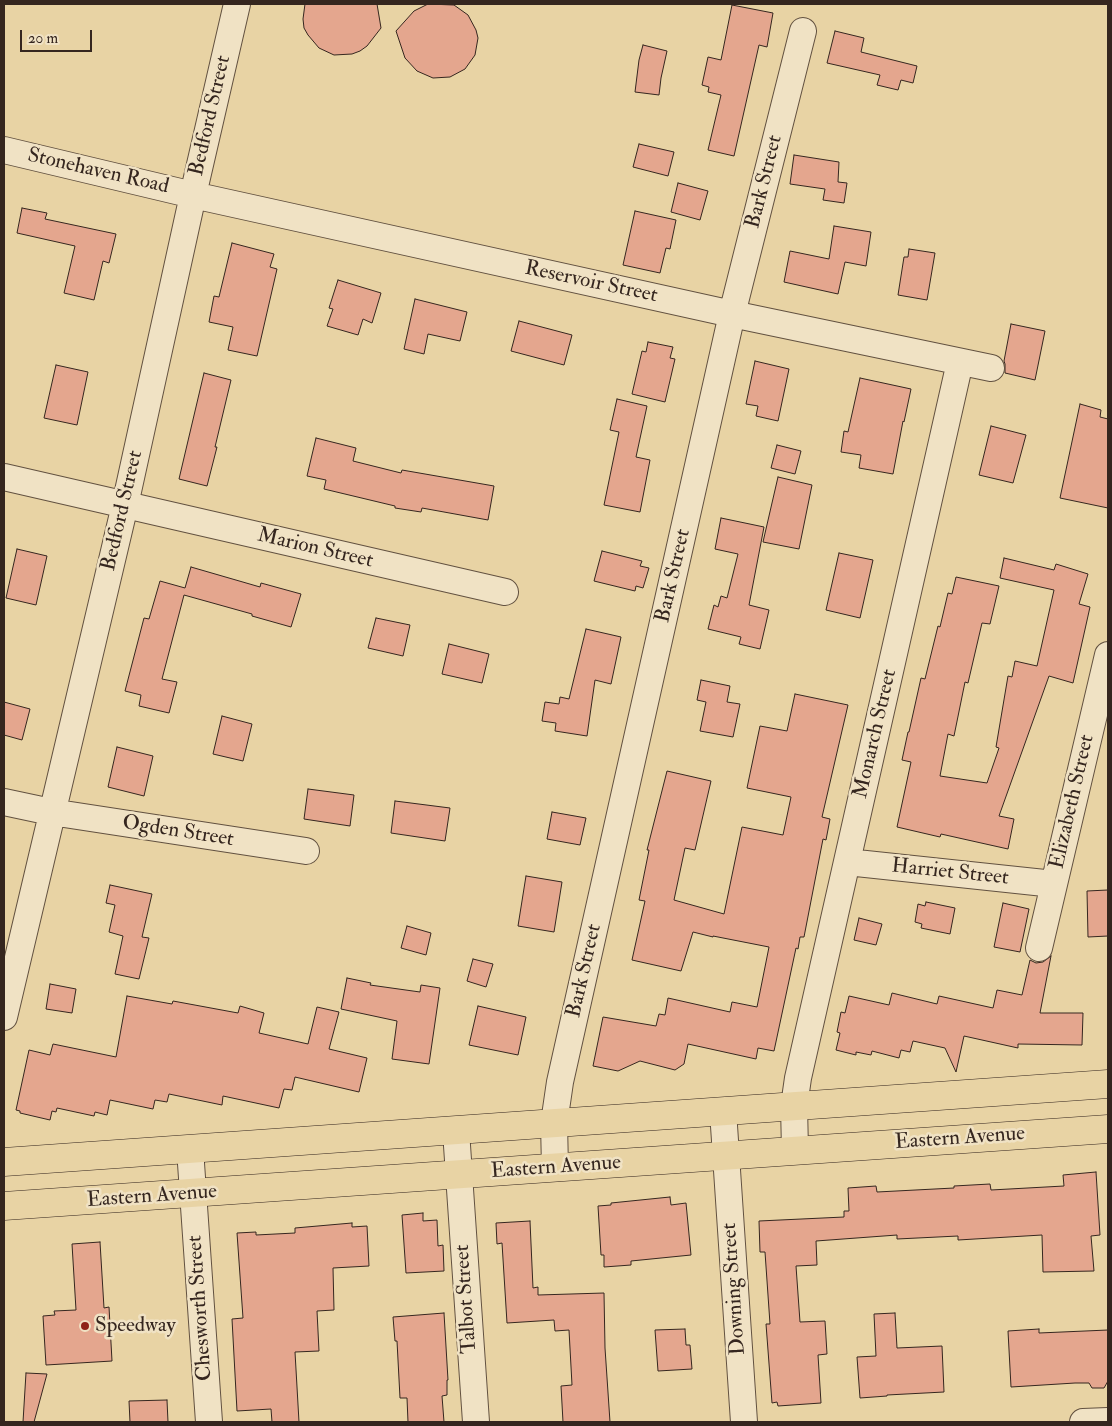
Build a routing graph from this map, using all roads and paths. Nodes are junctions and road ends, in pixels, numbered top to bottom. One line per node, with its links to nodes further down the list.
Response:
1 (237, 4): 4 (street, Bedford Street)
2 (802, 31): 5 (street, Bark Street)
3 (4, 150): 4 (street, Stonehaven Road)
4 (193, 194): 5 (street, Reservoir Street); 9 (street, Bedford Street)
5 (732, 314): 6 (street, Reservoir Street); 23 (street, Bark Street)
6 (960, 362): 7 (street, Reservoir Street); 16 (street, Monarch Street)
7 (991, 368)
8 (4, 477): 9 (street, Marion Street)
9 (125, 505): 10 (street, Marion Street); 14 (street, Bedford Street)
10 (505, 592)
11 (1108, 655): 12 (street, Elizabeth Street)
12 (1104, 696): 17 (street, Elizabeth Street)
13 (4, 802): 14 (street, Ogden Street)
14 (51, 812): 15 (street, Ogden Street); 19 (street, Bedford Street)
15 (306, 851)
16 (847, 862): 17 (street, Harriet Street); 21 (street, Monarch Street)
17 (1054, 884): 18 (street, Elizabeth Street)
18 (1039, 948)
19 (4, 1017)
20 (1108, 1084): 21 (main road)
21 (794, 1106): 22 (main road); 27 (street, Monarch Street)
22 (723, 1111): 23 (main road); 28 (street, Downing Street)
23 (554, 1123): 25 (main road); 30 (street, Bark Street)
24 (1108, 1129): 27 (main road, Eastern Avenue)
25 (456, 1131): 26 (main road); 31 (street, Talbot Street)
26 (190, 1149): 29 (main road); 32 (street, Chesworth Street)
27 (794, 1150): 28 (main road, Eastern Avenue)
28 (726, 1156): 30 (main road, Eastern Avenue); 37 (street, Downing Street)
29 (4, 1162)
30 (554, 1168): 31 (main road, Eastern Avenue)
31 (459, 1175): 32 (main road, Eastern Avenue); 36 (street, Talbot Street)
32 (193, 1194): 33 (main road, Eastern Avenue); 35 (street, Chesworth Street)
33 (4, 1206)
34 (1108, 1421): 38 (street)
35 (209, 1422)
36 (476, 1422)
37 (744, 1422)
38 (1083, 1422)

